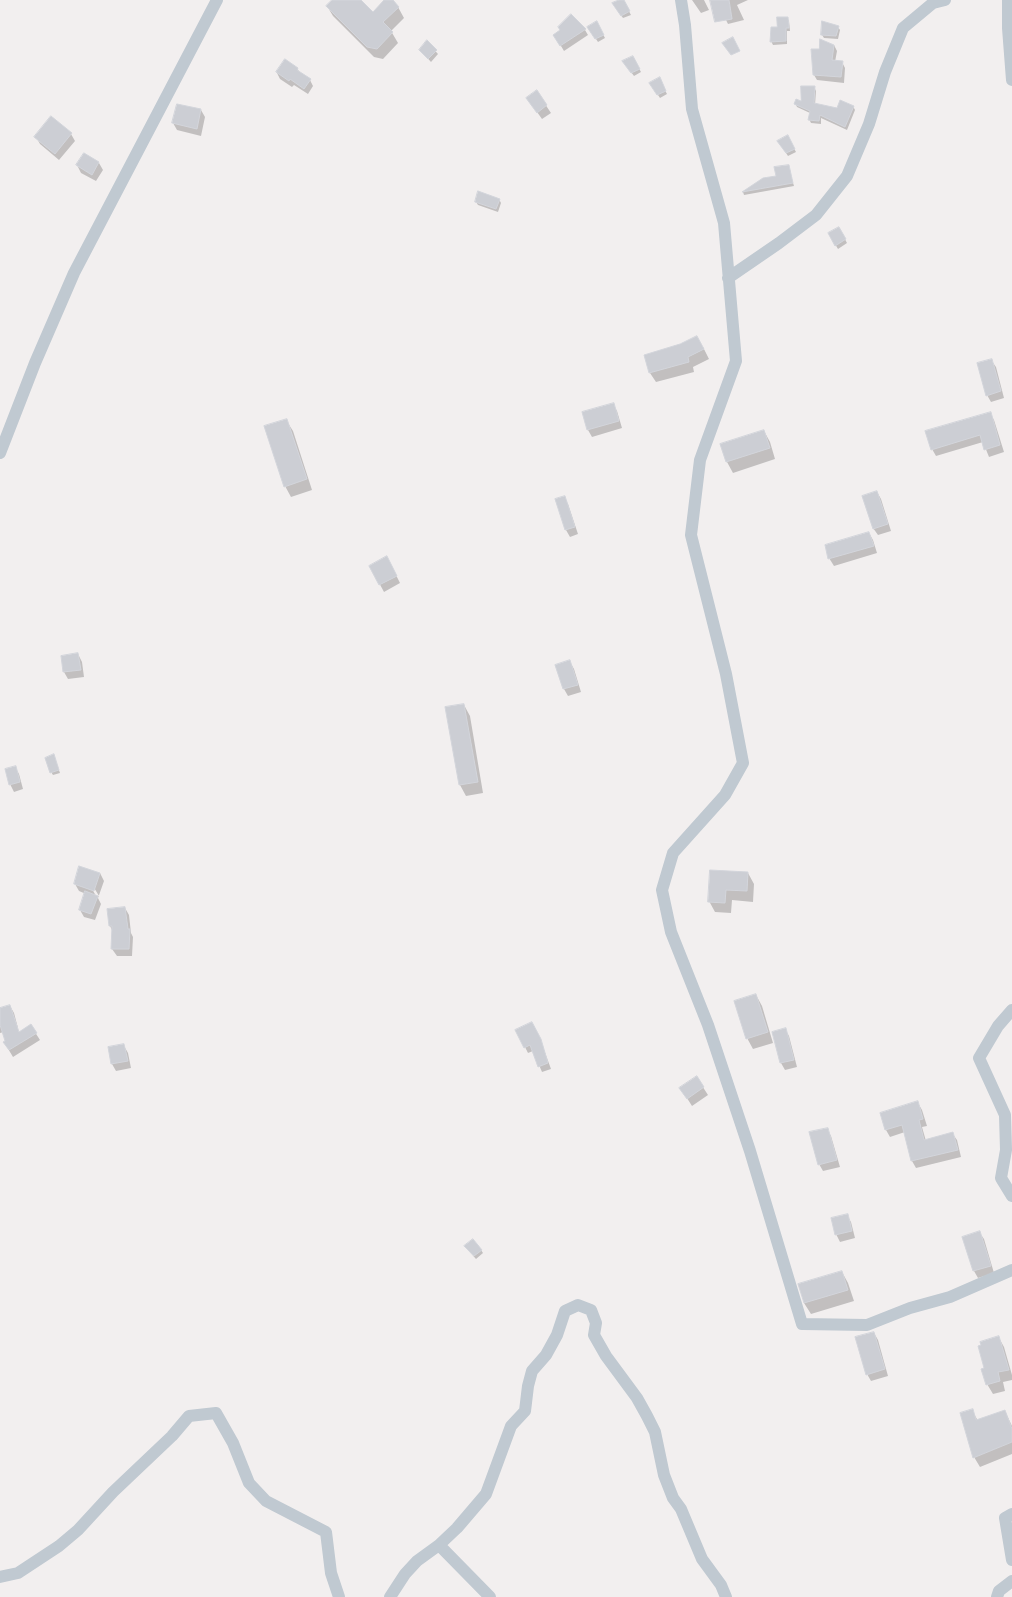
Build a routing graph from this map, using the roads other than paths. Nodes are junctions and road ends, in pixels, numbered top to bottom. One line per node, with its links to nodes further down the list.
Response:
1 (217, 0): 7 (street)
2 (681, 0): 6 (street)
3 (945, 0): 6 (street)
4 (1008, 0): 5 (street)
5 (1012, 80)
6 (728, 278): 10 (street)
7 (0, 453)
8 (1012, 1010): 9 (street)
9 (1012, 1196)
10 (1012, 1270)
11 (1012, 1514): 13 (street)
12 (439, 1546): 17 (street); 18 (street); 19 (street)
13 (1012, 1560)
14 (0, 1577): 16 (street)
15 (1012, 1580): 20 (street)
16 (339, 1597)
17 (390, 1597)
18 (490, 1597)
19 (726, 1597)
20 (997, 1597)

